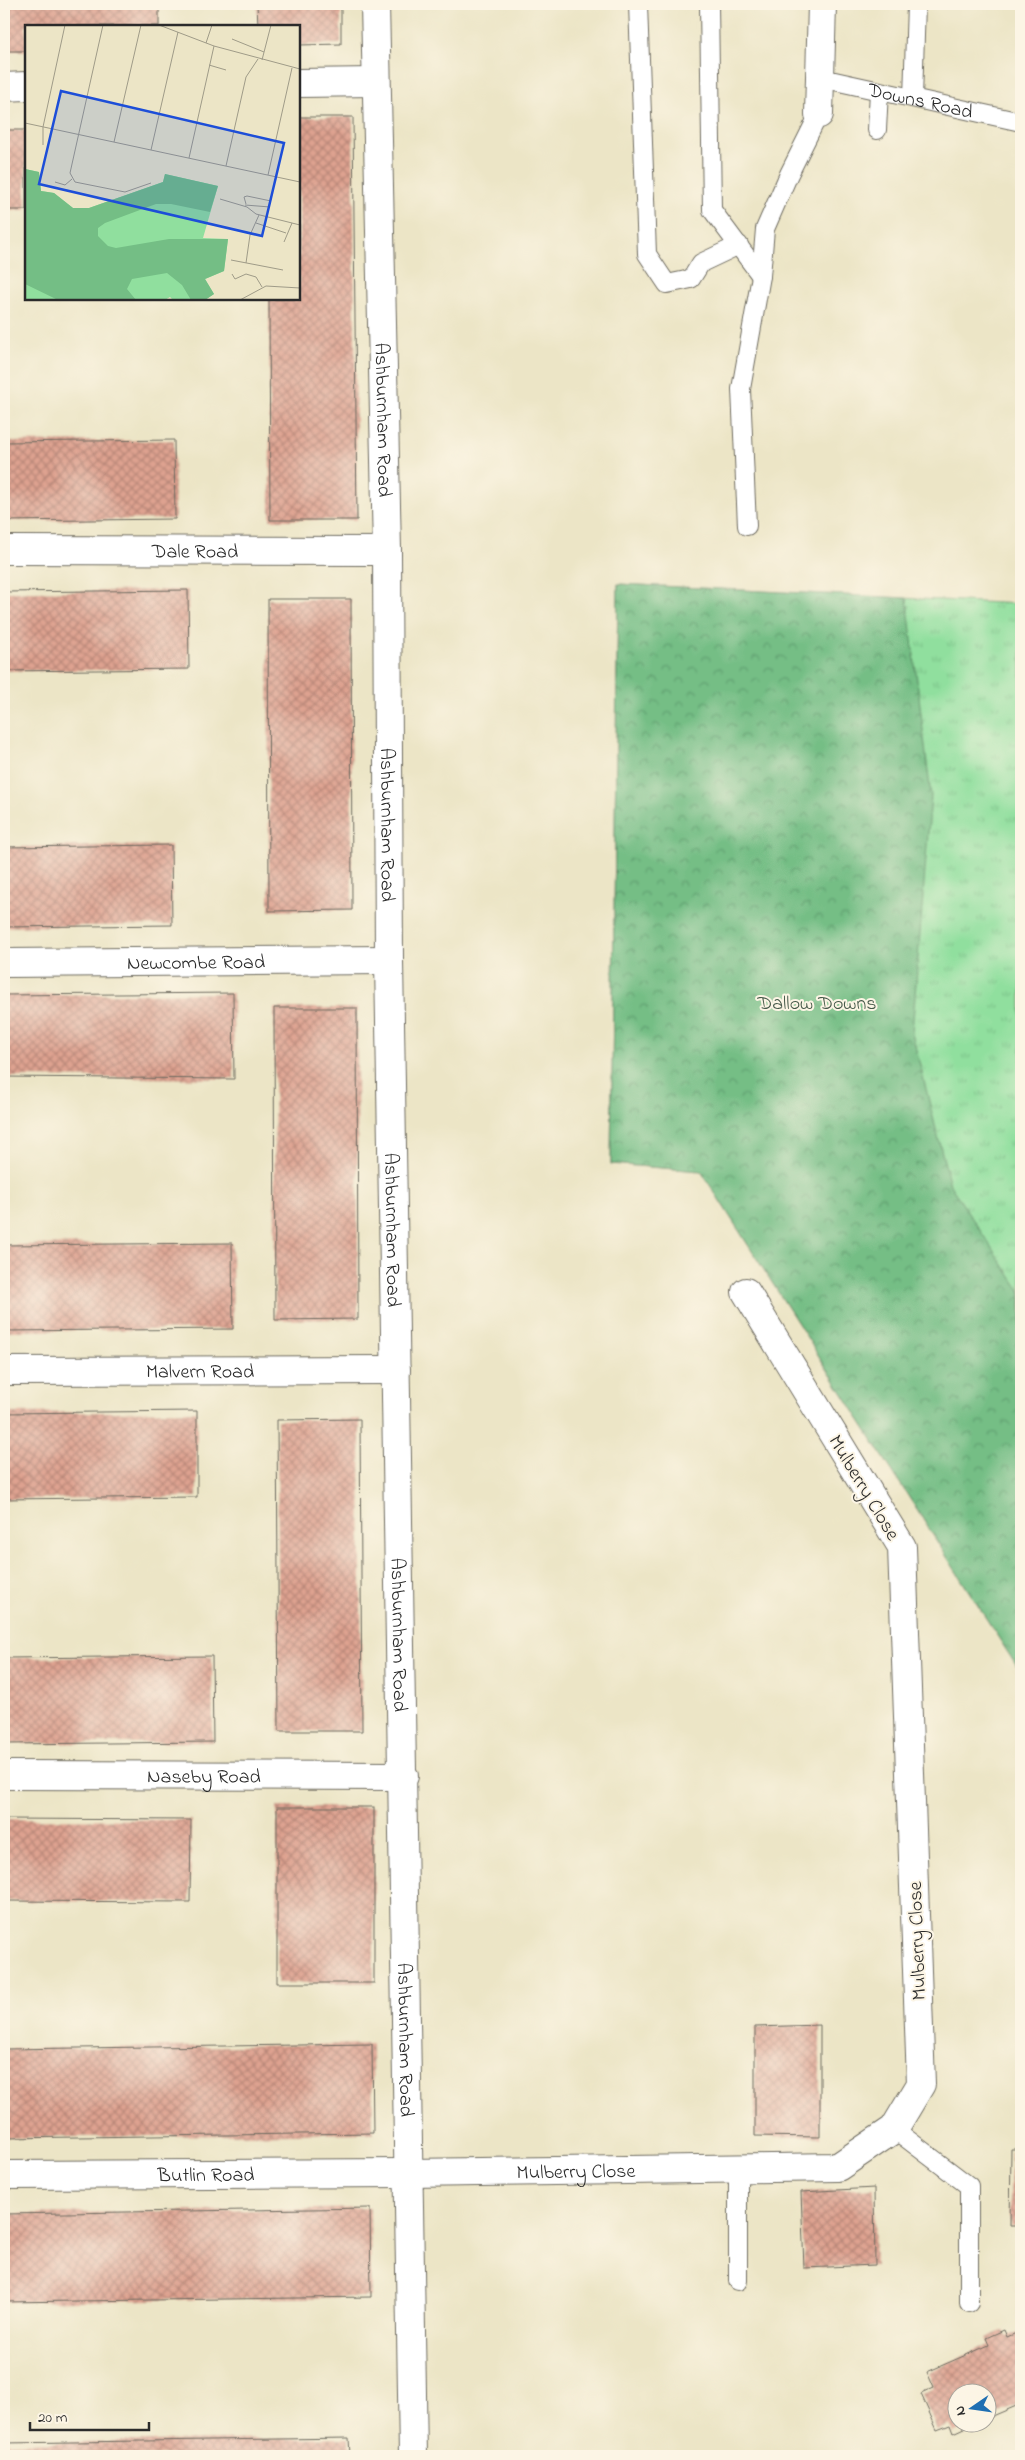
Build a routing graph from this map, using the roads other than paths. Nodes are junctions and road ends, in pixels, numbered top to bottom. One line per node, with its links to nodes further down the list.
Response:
1 (376, 4): 7 (street, Ashburnham Road)
2 (638, 4): 16 (lane)
3 (709, 4): 16 (lane)
4 (822, 4): 6 (street)
5 (916, 4): 12 (lane)
6 (821, 78): 11 (lane, Downs Road); 13 (street)
7 (376, 82): 8 (street); 20 (street, Ashburnham Road)
8 (300, 83)
9 (4, 86): 10 (street)
10 (25, 86)
11 (879, 91): 12 (lane, Downs Road); 15 (lane)
12 (913, 98): 14 (lane, Downs Road)
13 (819, 114): 17 (lane)
14 (1021, 122)
15 (877, 130)
16 (739, 245): 17 (lane)
17 (761, 276): 18 (lane)
18 (747, 526)
19 (4, 550): 20 (street, Dale Road)
20 (387, 551): 21 (street, Ashburnham Road)
21 (389, 960): 22 (street, Newcombe Road); 24 (street, Ashburnham Road)
22 (4, 963)
23 (746, 1292): 28 (street, Mulberry Close)
24 (396, 1370): 25 (street, Malvern Road); 27 (street, Ashburnham Road)
25 (4, 1371)
26 (4, 1775): 27 (street, Naseby Road)
27 (404, 1776): 30 (street, Ashburnham Road)
28 (894, 2128): 29 (street, Mulberry Close); 33 (lane)
29 (738, 2168): 30 (street, Mulberry Close); 32 (lane)
30 (408, 2174): 31 (street, Butlin Road); 34 (street, Ashburnham Road)
31 (4, 2175)
32 (738, 2282)
33 (969, 2303)
34 (413, 2456)

